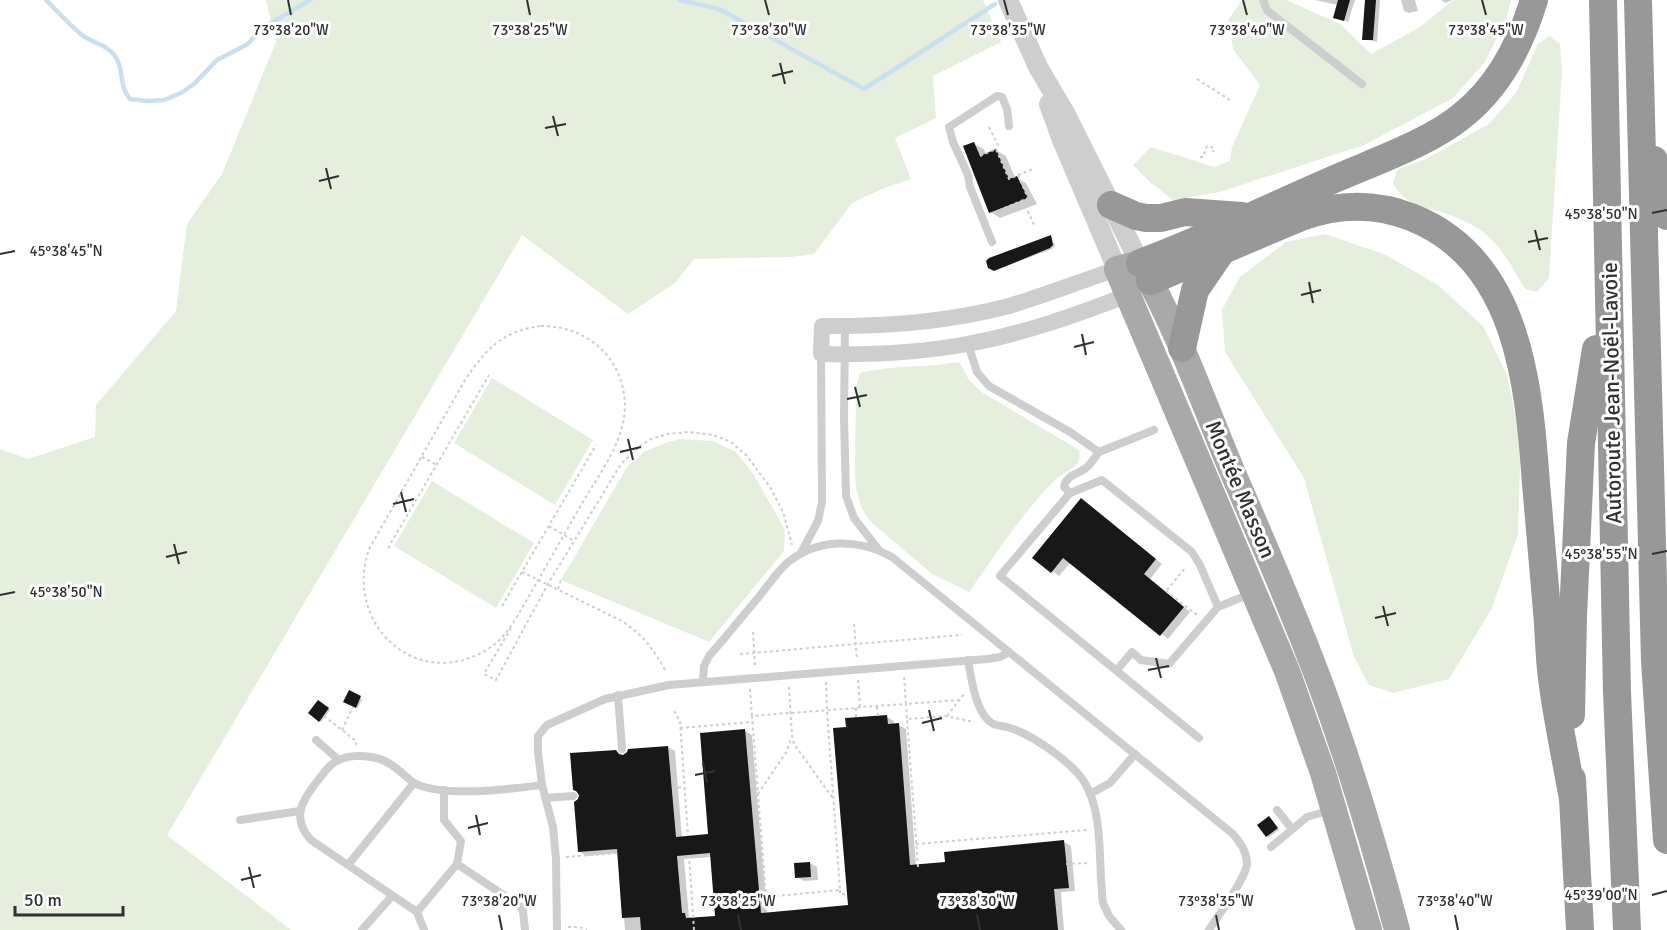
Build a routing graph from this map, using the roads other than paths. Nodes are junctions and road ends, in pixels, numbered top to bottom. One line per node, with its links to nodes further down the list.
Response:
1 (1008, 0): 6 (street, Montée Masson)
2 (1263, 0): 7 (lane)
3 (1534, 0): 12 (highway)
4 (1602, 0): 15 (highway, Autoroute Jean-Noël-Lavoie)
5 (1638, 0): 8 (highway, Autoroute Jean-Noël-Lavoie)
6 (1038, 67): 10 (street, Montée Masson); 16 (street, Montée Masson)
7 (1362, 84)
8 (1640, 97): 11 (highway); 51 (highway, Autoroute Jean-Noël-Lavoie)
9 (1009, 126): 13 (lane)
10 (1111, 205): 12 (highway); 16 (street, Montée Masson)
11 (1667, 216)
12 (1247, 217): 16 (highway)
13 (992, 242)
14 (1222, 250): 16 (highway); 19 (highway); 45 (highway)
15 (1608, 272): 45 (highway); 66 (highway, Autoroute Jean-Noël-Lavoie)
16 (1134, 277): 17 (street); 18 (street); 19 (main road, Montée Masson); 27 (main road, Montée Masson)
17 (845, 327): 20 (street); 21 (lane)
18 (968, 344): 21 (street); 23 (lane)
19 (1182, 348): 64 (main road, Montée Masson)
20 (821, 354): 21 (street); 26 (lane)
21 (845, 354): 25 (lane)
22 (1154, 430): 23 (lane)
23 (1099, 452): 24 (lane)
24 (1070, 493): 28 (lane); 31 (lane)
25 (878, 549): 26 (lane); 29 (lane)
26 (801, 554): 32 (lane)
27 (1255, 592): 28 (lane); 46 (main road, Montée Masson)
28 (1218, 607): 31 (lane)
29 (1009, 652): 30 (lane); 37 (lane)
30 (968, 660): 32 (lane); 42 (lane)
31 (1117, 670): 34 (lane)
32 (703, 681): 33 (lane)
33 (618, 695): 36 (lane); 40 (lane)
34 (1199, 738)
35 (316, 740): 38 (lane)
36 (622, 749)
37 (1135, 754): 42 (lane); 62 (lane)
38 (339, 759): 39 (lane); 48 (lane)
39 (414, 783): 41 (lane); 54 (lane)
40 (542, 785): 41 (lane); 44 (lane)
41 (444, 790): 53 (lane)
42 (1090, 794): 61 (lane)
43 (573, 796): 44 (lane)
44 (545, 798): 60 (lane)
45 (1573, 799): 65 (highway)
46 (1334, 809): 50 (lane); 63 (main road, Montée Masson)
47 (1277, 810): 50 (lane)
48 (300, 811): 49 (lane); 54 (lane)
49 (240, 820)
50 (1292, 829): 52 (lane)
51 (1667, 840)
52 (1271, 847)
53 (457, 864): 56 (lane); 59 (lane)
54 (348, 865): 55 (lane)
55 (392, 896): 56 (lane); 57 (lane)
56 (417, 912): 58 (lane)
57 (362, 930)
58 (424, 930)
59 (525, 930)
60 (557, 930)
61 (1121, 930)
62 (1209, 930)
63 (1369, 930)
64 (1396, 930)
65 (1580, 930)
66 (1627, 930)

